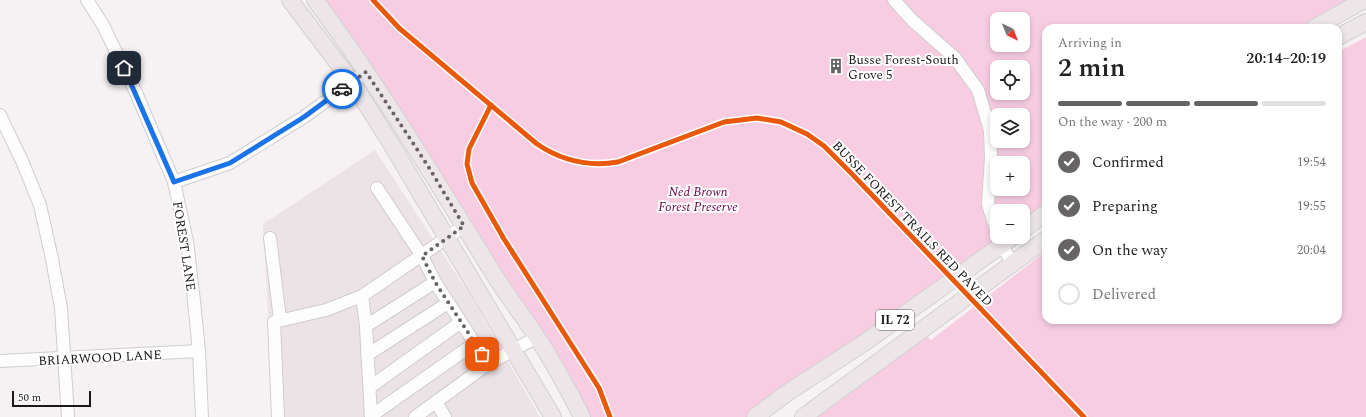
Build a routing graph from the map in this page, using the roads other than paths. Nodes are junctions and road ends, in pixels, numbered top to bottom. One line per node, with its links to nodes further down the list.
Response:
1 (87, 0): 12 (street, FOREST LANE)
2 (290, 0): 10 (main road)
3 (315, 0): 9 (main road)
4 (894, 0): 14 (street)
5 (1364, 0): 7 (main road)
6 (1366, 22): 8 (main road)
7 (1321, 24)
8 (1342, 35)
9 (366, 72): 10 (street); 17 (main road)
10 (352, 82): 12 (street); 19 (main road)
11 (0, 115): 36 (street)
12 (174, 182): 34 (street, FOREST LANE)
13 (377, 188): 23 (street)
14 (990, 209)
15 (1042, 216): 16 (main road)
16 (1030, 225)
17 (464, 226): 19 (street); 31 (main road)
18 (270, 238): 28 (street)
19 (448, 238): 23 (street); 33 (main road)
20 (1042, 242): 24 (main road, IL 72)
21 (994, 244): 49 (main road, IL 72)
22 (1005, 244): 24 (street)
23 (422, 256): 25 (street); 26 (street)
24 (1013, 263): 50 (main road, IL 72)
25 (435, 282): 27 (street); 30 (street)
26 (362, 296): 28 (street); 30 (street)
27 (448, 303): 29 (street); 35 (street)
28 (280, 319): 44 (street)
29 (461, 322): 32 (street); 39 (street)
30 (366, 326): 35 (street)
31 (536, 337): 33 (street); 48 (main road)
32 (475, 343): 38 (street); 41 (street)
33 (513, 350): 38 (street); 47 (main road)
34 (199, 352): 36 (street, BRIARWOOD LANE); 43 (street, FOREST LANE)
35 (368, 355): 39 (street)
36 (65, 359): 37 (street, BRIARWOOD LANE); 42 (street)
37 (0, 362)
38 (488, 364): 40 (street)
39 (370, 387): 41 (street)
40 (436, 402): 45 (street); 46 (street)
41 (371, 416)
42 (68, 417)
43 (202, 417)
44 (278, 417)
45 (415, 417)
46 (445, 417)
47 (553, 417)
48 (582, 417)
49 (755, 417)
50 (803, 417)

